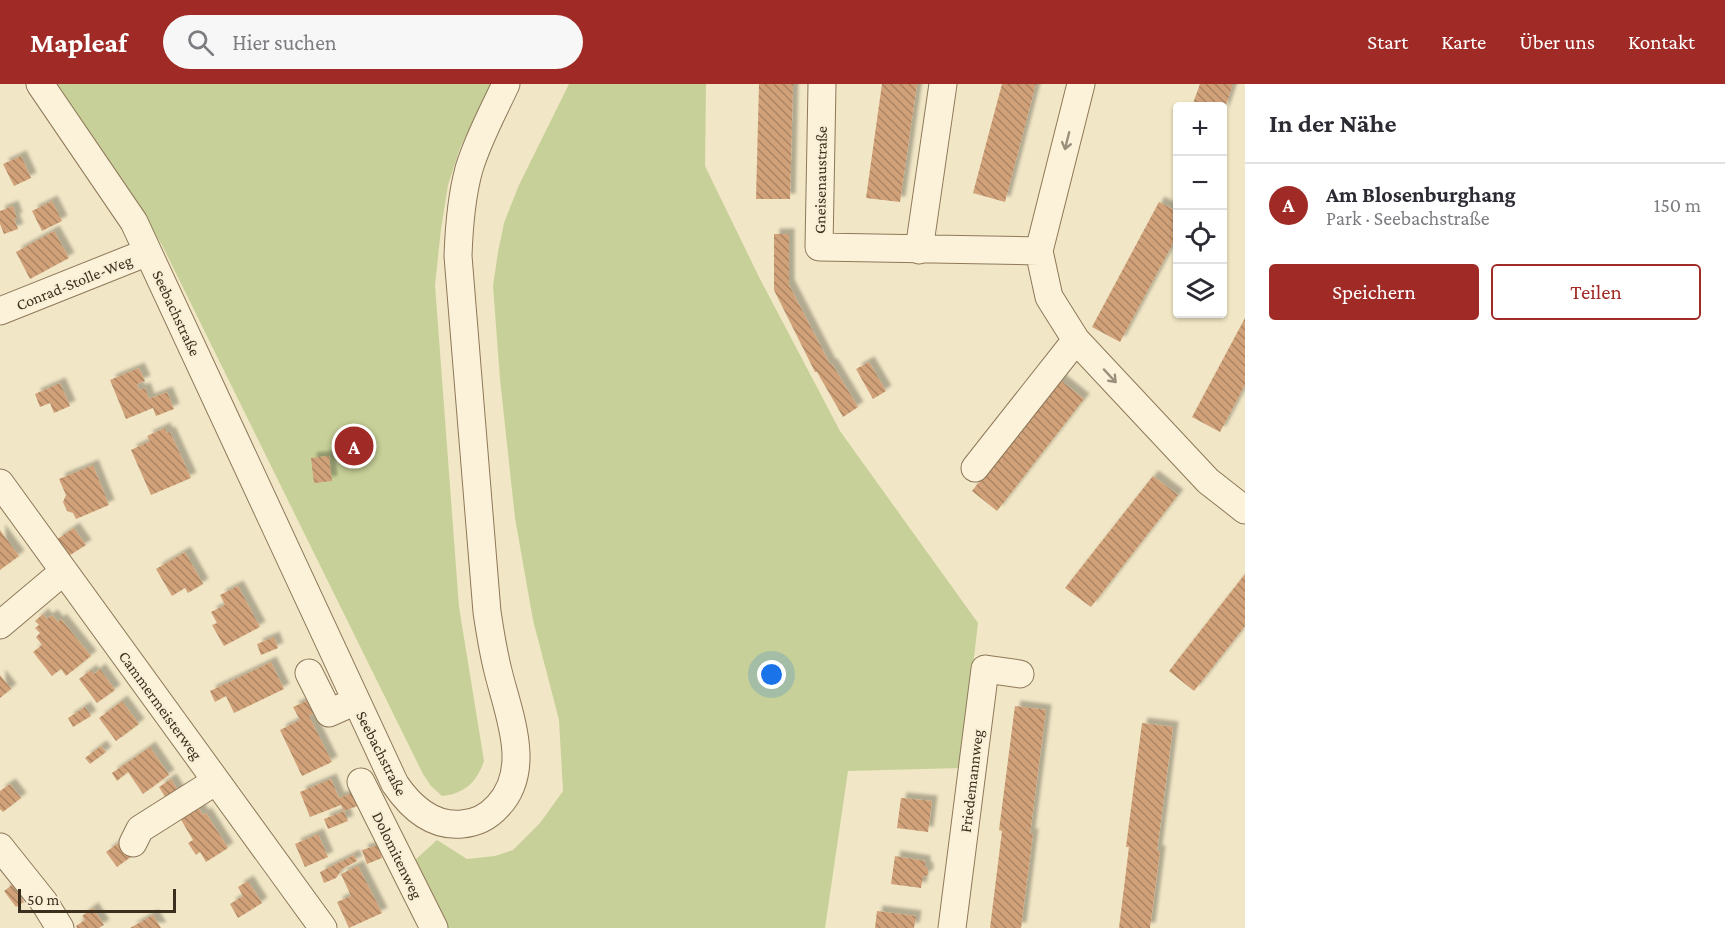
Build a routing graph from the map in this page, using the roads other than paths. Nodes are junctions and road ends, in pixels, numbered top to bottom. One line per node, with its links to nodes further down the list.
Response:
1 (40, 84): 8 (street, Seebachstraße)
2 (506, 84): 18 (street, Seebachstraße)
3 (822, 84): 6 (street, Gneisenaustraße)
4 (943, 84): 6 (street)
5 (1081, 84): 7 (street, one-way to 7)
6 (919, 250): 7 (street, Gneisenaustraße)
7 (1039, 251): 10 (street)
8 (148, 252): 9 (street, Conrad-Stolle-Weg); 18 (street, Seebachstraße)
9 (0, 311)
10 (1076, 340): 11 (street); 13 (street, one-way to 13)
11 (975, 468)
12 (0, 483): 14 (street, Cammermeisterweg)
13 (1245, 510)
14 (64, 571): 15 (street); 19 (street, Cammermeisterweg)
15 (0, 626)
16 (309, 673): 18 (street)
17 (1020, 674): 26 (street, Friedemannweg)
18 (356, 701)
19 (216, 781): 21 (street); 24 (street, Cammermeisterweg)
20 (362, 782): 25 (street, Dolomitenweg)
21 (133, 843)
22 (0, 847): 23 (street)
23 (60, 928)
24 (323, 928)
25 (434, 928)
26 (952, 928)

